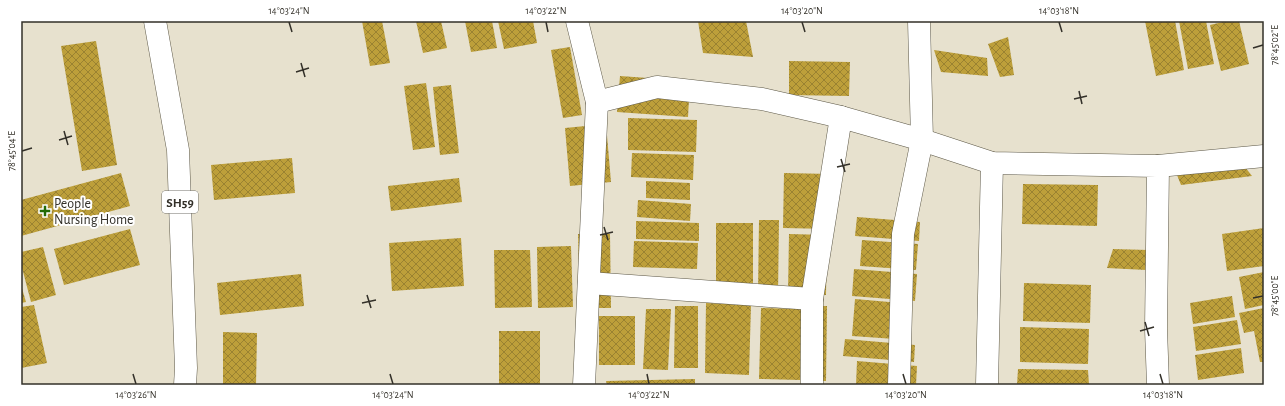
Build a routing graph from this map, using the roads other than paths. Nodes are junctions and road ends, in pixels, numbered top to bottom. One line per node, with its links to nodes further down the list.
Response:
1 (155, 21): 12 (street, SH59)
2 (577, 21): 4 (street)
3 (919, 21): 6 (street)
4 (597, 102): 5 (street); 10 (street)
5 (841, 117): 6 (street); 11 (street)
6 (922, 140): 8 (street); 15 (street)
7 (1264, 156): 9 (street)
8 (992, 163): 9 (street); 16 (street)
9 (1158, 166): 17 (street)
10 (589, 284): 11 (street); 13 (street)
11 (812, 299): 14 (street)
12 (185, 385)
13 (584, 385)
14 (812, 385)
15 (899, 385)
16 (987, 385)
17 (1158, 385)

